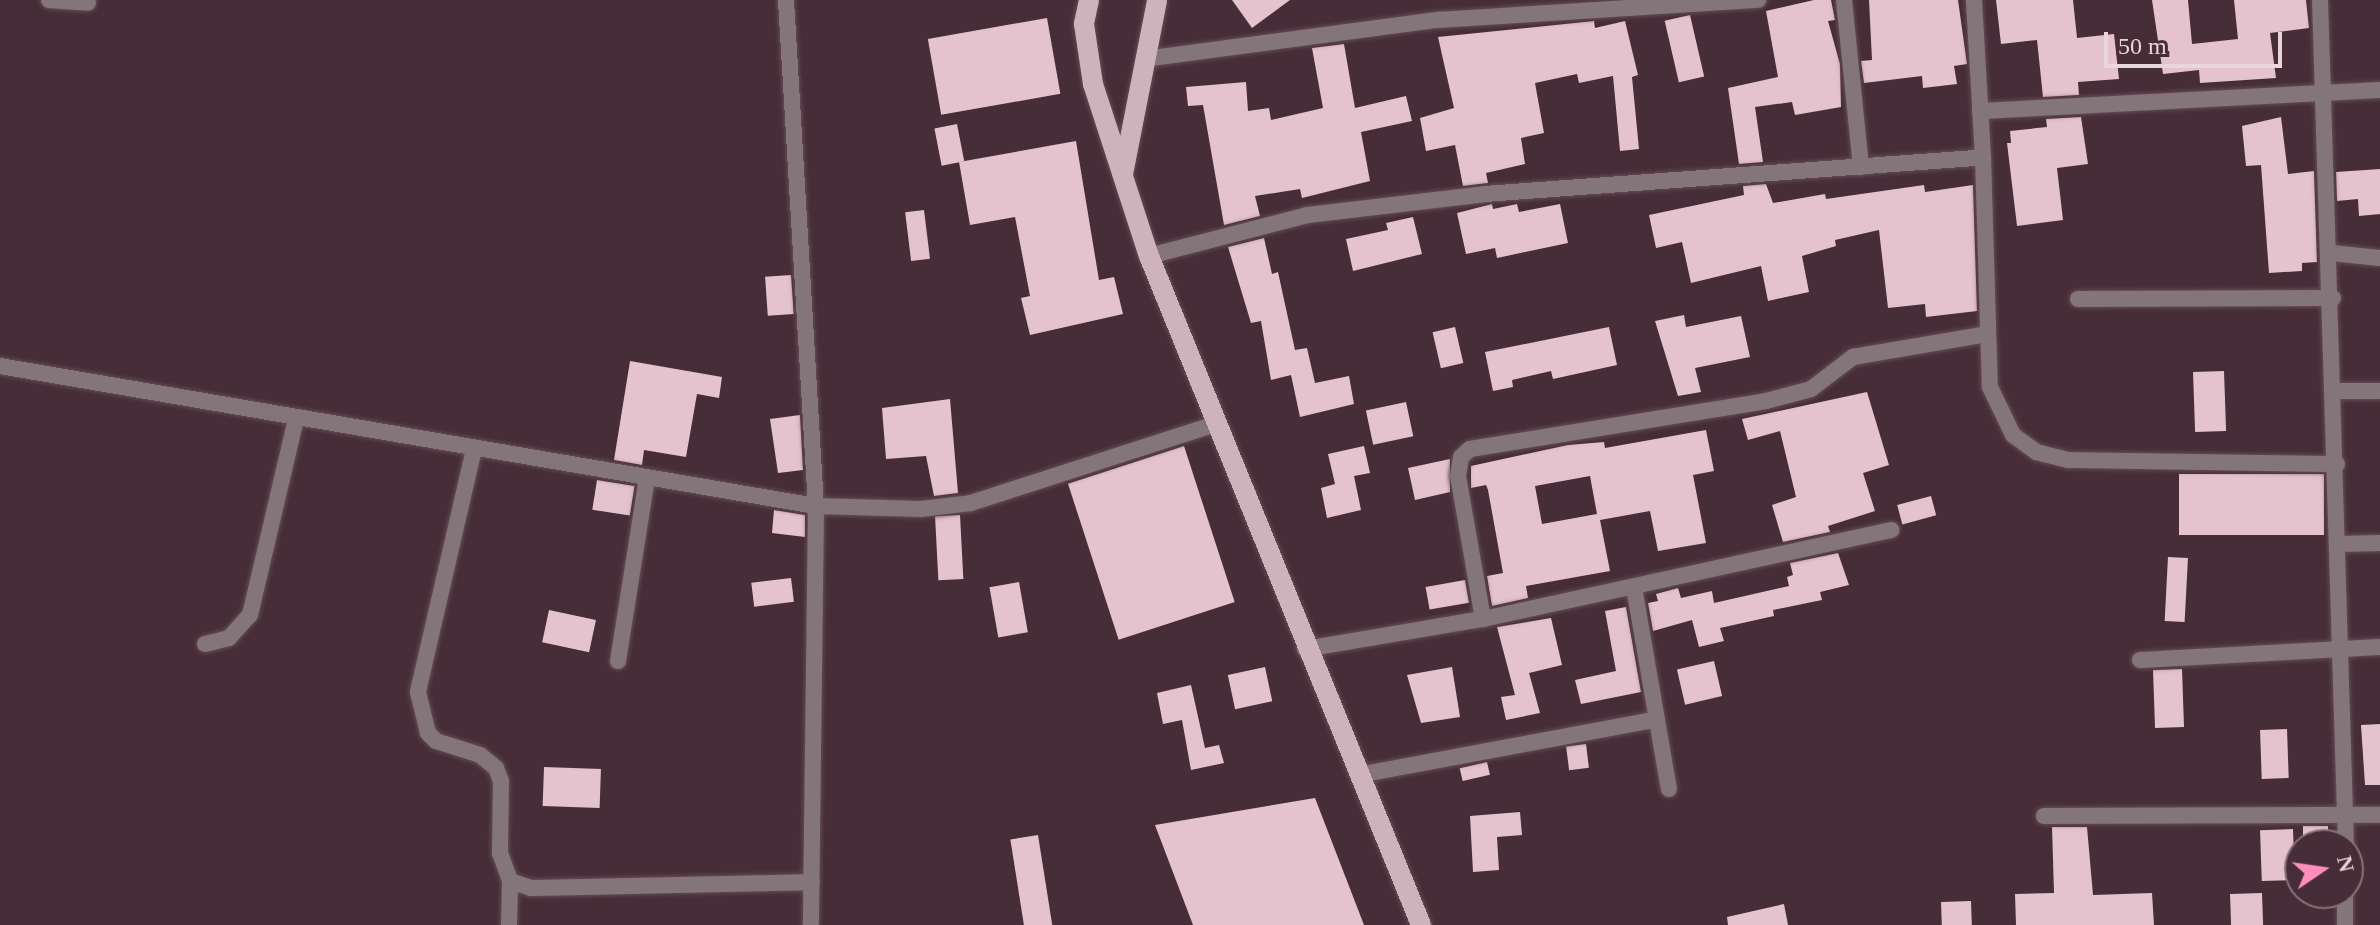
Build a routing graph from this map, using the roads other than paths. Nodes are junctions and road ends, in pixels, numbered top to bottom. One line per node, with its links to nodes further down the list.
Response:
1 (49, 0): 9 (street)
2 (786, 0): 31 (street)
3 (1089, 0): 16 (main road)
4 (1157, 0): 10 (main road)
5 (1758, 0): 10 (street)
6 (1844, 0): 15 (street)
7 (1974, 0): 13 (street)
8 (2320, 0): 12 (street)
9 (88, 3)
10 (1144, 59): 16 (main road)
11 (2380, 90): 12 (street)
12 (2327, 93): 13 (street); 17 (street)
13 (1980, 111): 14 (street)
14 (1983, 157): 15 (street); 22 (street)
15 (1861, 167): 18 (street)
16 (1122, 178): 18 (main road)
17 (2331, 253): 19 (street); 20 (street)
18 (1149, 256): 27 (main road)
19 (2380, 258)
20 (2333, 298): 21 (street); 24 (street)
21 (2078, 299)
22 (1988, 334): 29 (street); 36 (street)
23 (0, 366): 26 (street)
24 (2335, 391): 25 (street); 29 (street)
25 (2380, 391)
26 (296, 419): 28 (street); 37 (street)
27 (1218, 423): 31 (street); 40 (main road)
28 (474, 449): 30 (street); 50 (street)
29 (2337, 464): 34 (street)
30 (647, 478): 31 (street); 42 (street)
31 (816, 506): 51 (street)
32 (1891, 530): 35 (street)
33 (2380, 543): 34 (street)
34 (2340, 544): 39 (street)
35 (1634, 587): 36 (street); 43 (street)
36 (1483, 619): 40 (street)
37 (205, 644)
38 (2380, 647): 39 (street)
39 (2342, 648): 41 (street); 48 (street)
40 (1305, 649): 44 (main road)
41 (2140, 660)
42 (618, 661)
43 (1657, 719): 44 (street); 45 (street)
44 (1359, 775): 54 (main road)
45 (1669, 789)
46 (2380, 815): 48 (street)
47 (2044, 816): 48 (street)
48 (2346, 816): 49 (street)
49 (2346, 829)
50 (510, 881): 51 (street); 52 (street)
51 (812, 882): 53 (street)
52 (509, 925)
53 (811, 925)
54 (1421, 925)

